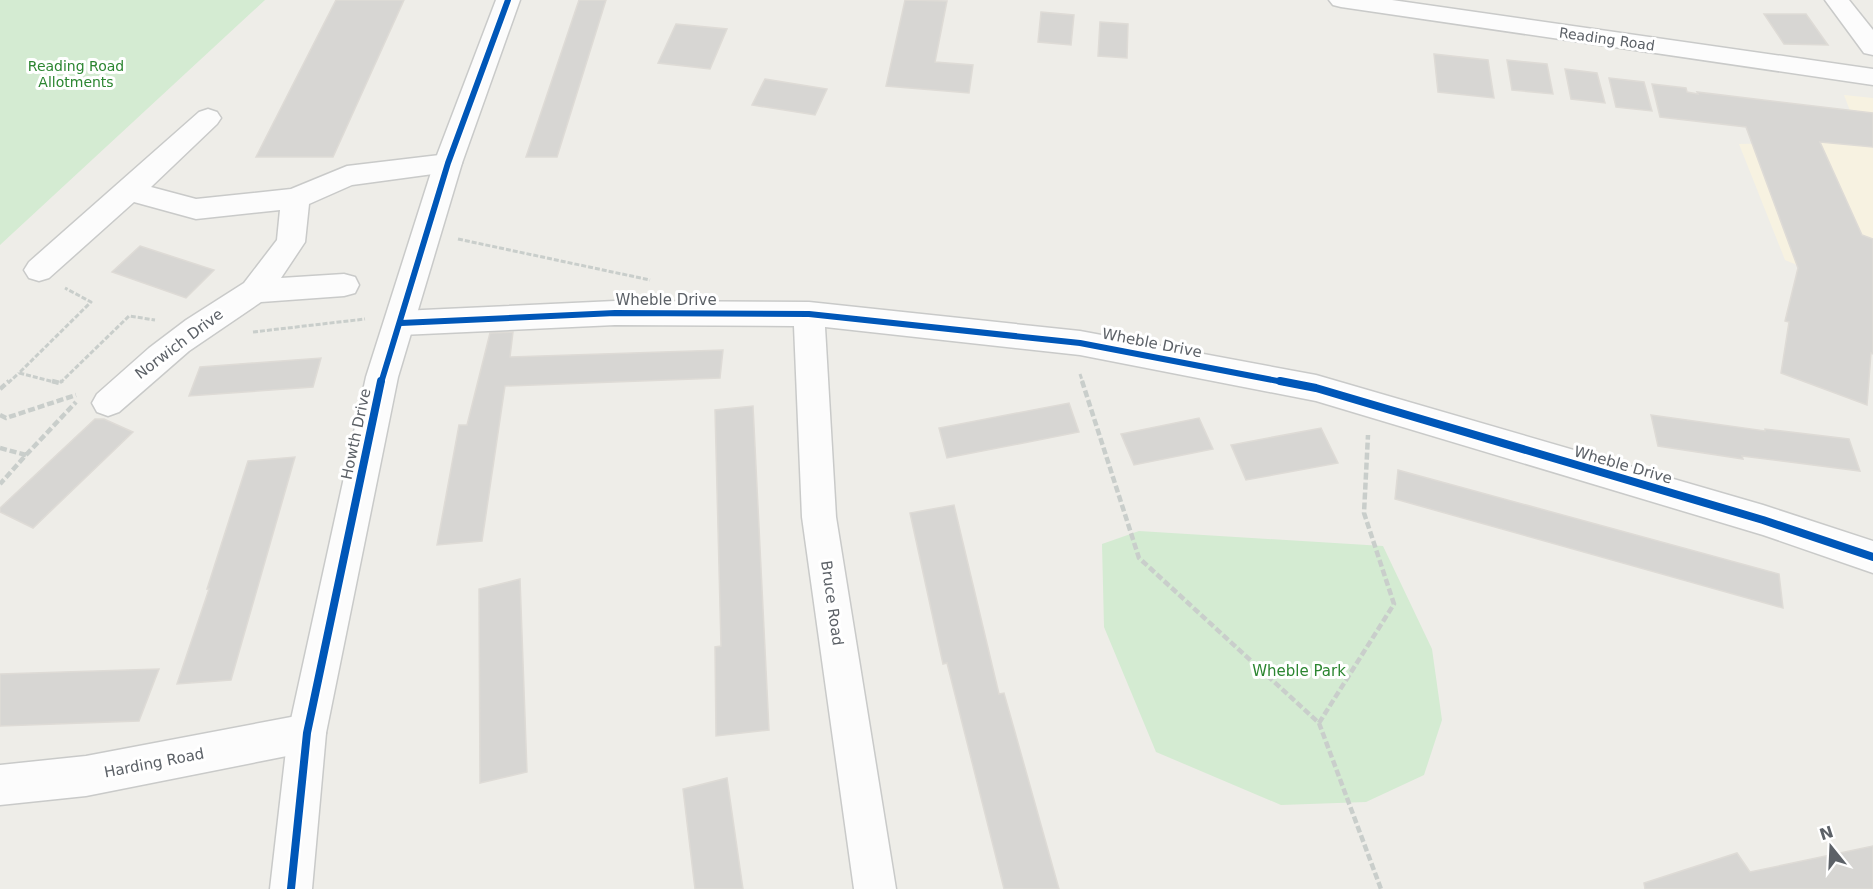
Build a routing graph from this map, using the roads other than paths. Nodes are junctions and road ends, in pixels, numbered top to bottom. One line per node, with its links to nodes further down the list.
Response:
1 (508, 0): 7 (street, Howth Drive)
2 (1341, 0): 5 (street, Reading Road)
3 (1837, 0): 4 (street)
4 (1873, 47)
5 (1873, 77)
6 (208, 118): 8 (street)
7 (448, 163): 9 (street); 14 (street, Howth Drive)
8 (129, 191): 9 (street); 10 (street)
9 (295, 199): 12 (street, Norwich Drive)
10 (39, 270)
11 (344, 285): 12 (street, Norwich Drive)
12 (255, 291): 15 (street, Norwich Drive)
13 (809, 314): 14 (street, Wheble Drive); 16 (street, Wheble Drive); 20 (street, Bruce Road)
14 (388, 320): 17 (street, Howth Drive)
15 (108, 403)
16 (1873, 557)
17 (307, 733): 18 (street, Harding Road); 19 (street, Howth Drive)
18 (0, 785)
19 (291, 889)
20 (875, 889)

